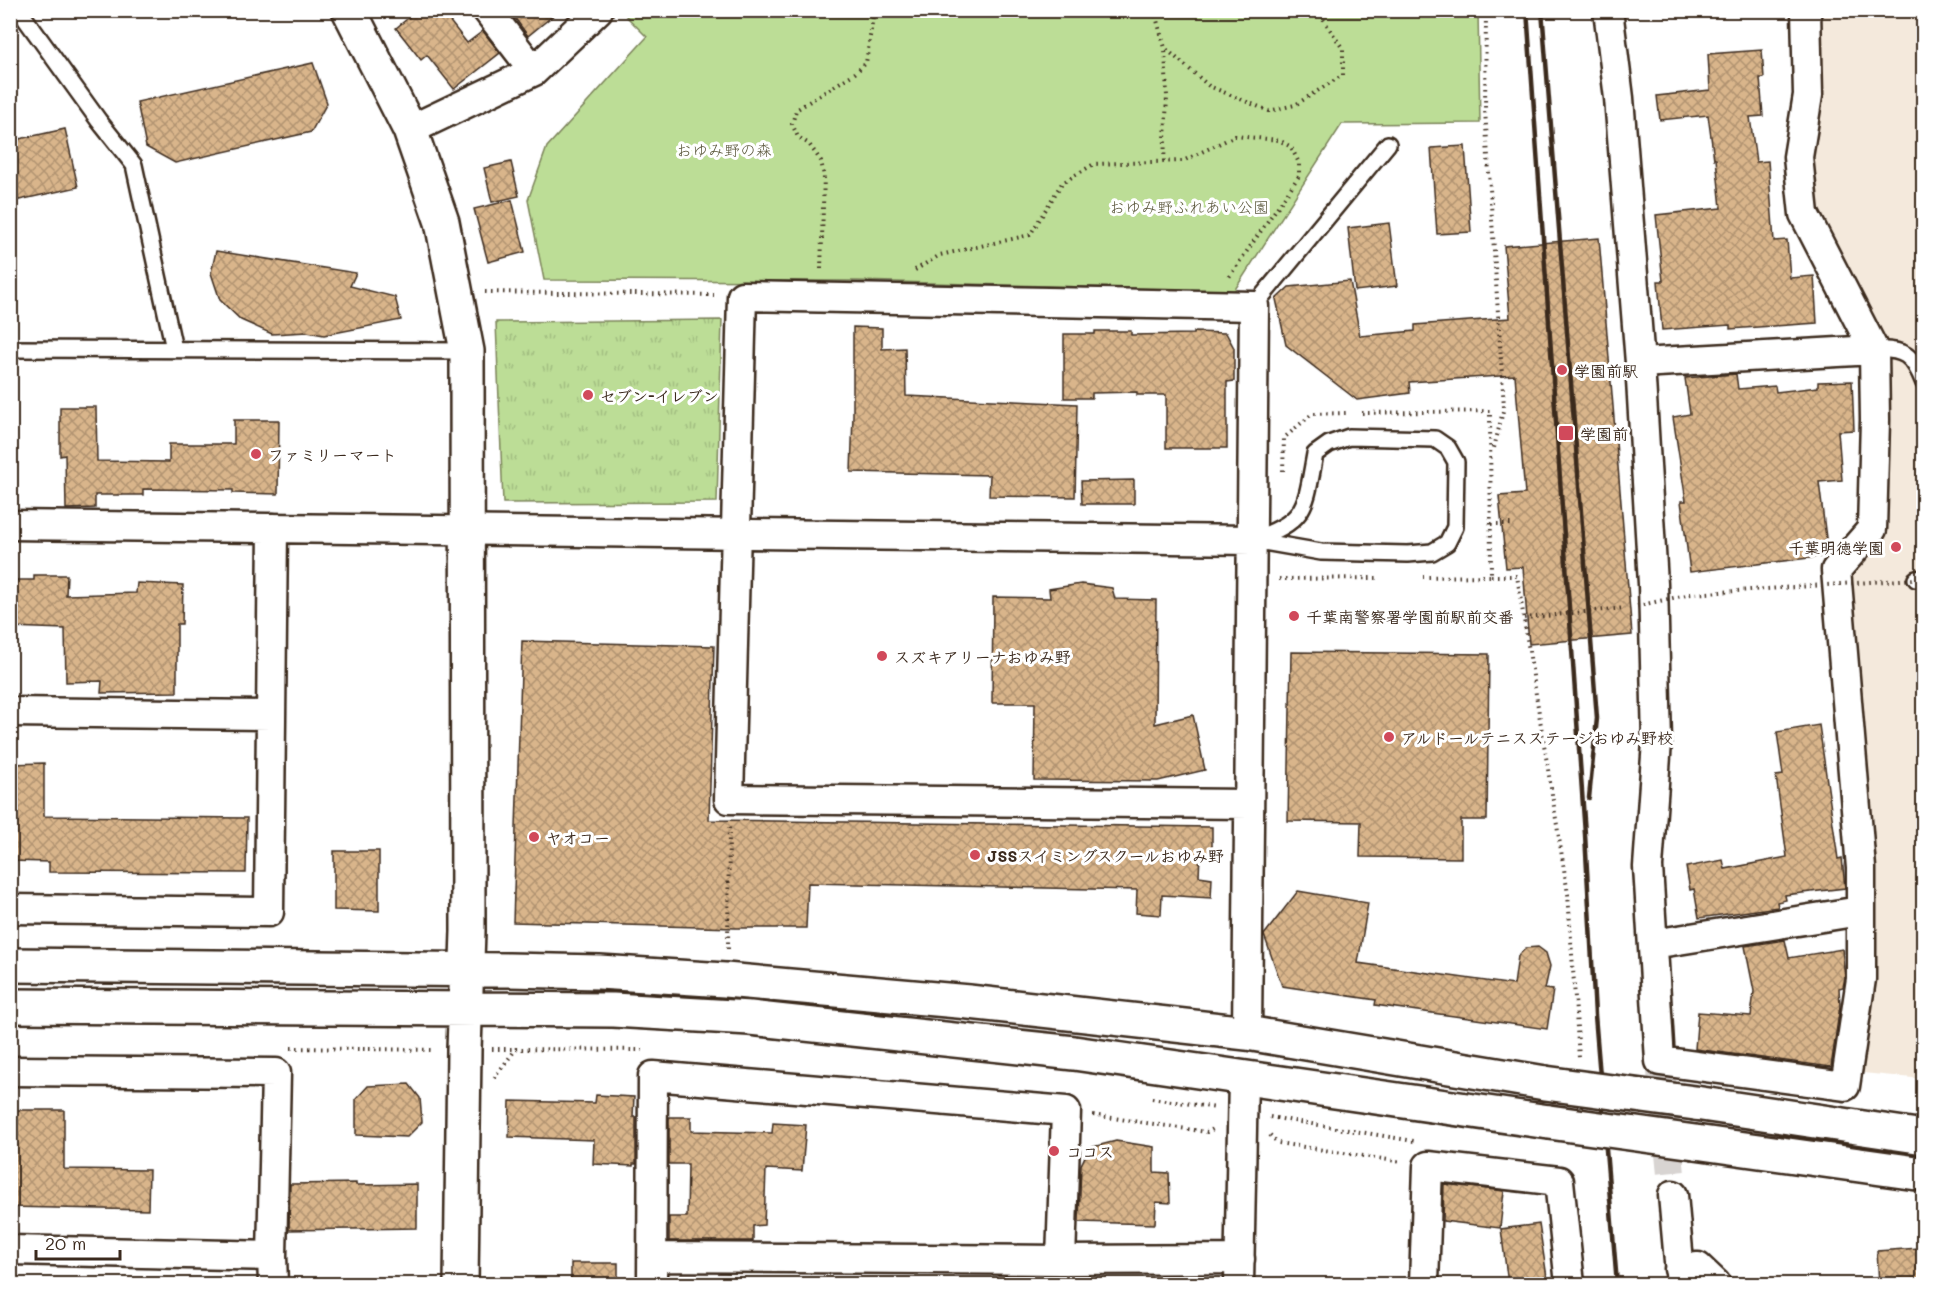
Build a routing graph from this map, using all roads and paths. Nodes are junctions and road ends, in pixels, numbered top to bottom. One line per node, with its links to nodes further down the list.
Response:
1 (19, 10): 23 (lane)
2 (349, 10): 13 (street)
3 (487, 10): 12 (street)
4 (598, 10): 12 (street)
5 (874, 10): 19 (path)
6 (1154, 10): 11 (path)
7 (1317, 10): 11 (path)
8 (1486, 10): 30 (path)
9 (1608, 10): 26 (street)
10 (1806, 10): 24 (street)
11 (1165, 48): 15 (path)
12 (534, 71): 13 (street)
13 (410, 130): 17 (street)
14 (1388, 144): 21 (lane)
15 (1164, 161): 16 (path); 20 (path)
16 (912, 271)
17 (456, 291): 18 (path); 25 (street)
18 (742, 296): 19 (street); 37 (street)
19 (820, 297): 20 (street)
20 (1210, 305): 21 (street)
21 (1254, 306): 38 (street)
22 (10, 349): 23 (lane)
23 (174, 349): 25 (lane)
24 (1874, 350): 26 (street); 27 (lane); 50 (street)
25 (467, 351): 36 (street)
26 (1640, 363): 51 (street)
27 (1923, 383)
28 (1348, 413): 31 (path)
29 (1360, 413): 30 (path)
30 (1491, 459): 32 (path)
31 (1283, 474)
32 (1491, 524): 33 (path); 39 (path)
33 (1515, 524)
34 (10, 525): 35 (street)
35 (273, 528): 36 (street); 46 (street)
36 (467, 530): 37 (street); 54 (street)
37 (736, 534): 38 (street); 47 (street)
38 (1251, 540): 38 (lane); 48 (street)
39 (1491, 576): 41 (path); 44 (path)
40 (1387, 577): 43 (path)
41 (1422, 577)
42 (1920, 578): 44 (path, bridge)
43 (1270, 579)
44 (1524, 618): 58 (path)
45 (10, 712): 46 (street)
46 (271, 715): 49 (street)
47 (729, 799): 48 (street); 52 (path)
48 (1250, 804): 57 (street)
49 (10, 909)
50 (1860, 911): 51 (street); 51 (street)
51 (1653, 944)
52 (728, 953)
53 (10, 965): 54 (street)
54 (467, 969): 56 (street); 57 (street)
55 (10, 1006): 56 (street)
56 (466, 1010): 60 (street); 74 (street)
57 (1247, 1033): 63 (street, bridge)
58 (1579, 1067)
59 (10, 1071): 68 (street)
60 (1244, 1077): 62 (street); 65 (street, bridge)
61 (1066, 1111): 62 (path); 69 (street); 70 (street)
62 (1243, 1112): 64 (path); 71 (street)
63 (1923, 1137)
64 (1428, 1166): 75 (street); 76 (street)
65 (1923, 1174)
66 (1673, 1195): 72 (street)
67 (10, 1250): 68 (street)
68 (272, 1256): 73 (street)
69 (1061, 1260): 70 (street); 71 (street)
70 (652, 1271)
71 (1240, 1272)
72 (1680, 1277): 77 (street)
73 (273, 1284)
74 (461, 1284)
75 (1424, 1284)
76 (1570, 1284)
77 (1716, 1284)

